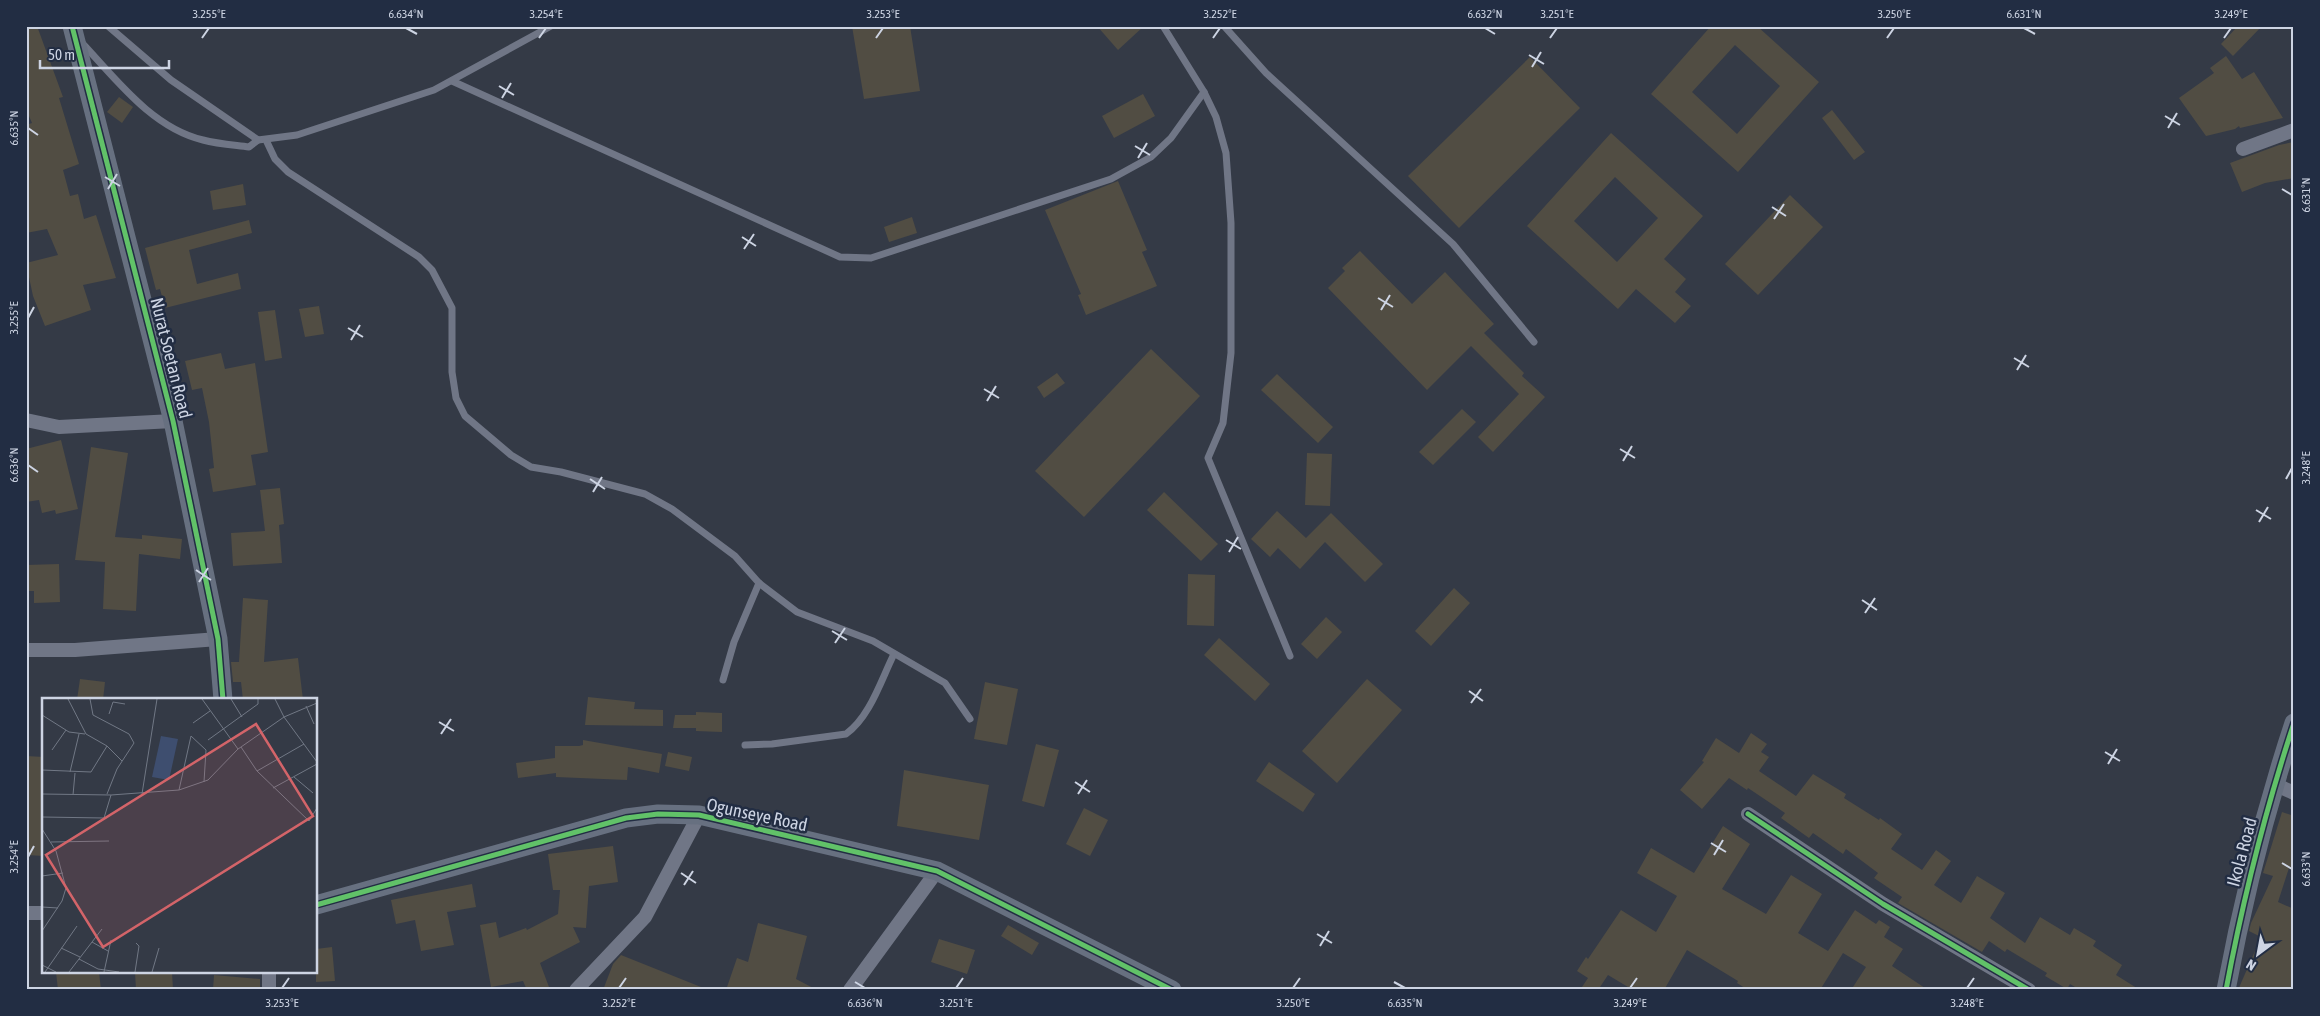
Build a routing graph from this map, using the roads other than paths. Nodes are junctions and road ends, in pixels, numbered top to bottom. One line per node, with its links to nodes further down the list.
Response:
1 (108, 26): 9 (lane)
2 (551, 26): 6 (lane)
3 (1163, 26): 7 (lane)
4 (1224, 26): 12 (lane)
5 (74, 31): 9 (lane); 14 (street, Nurat Soetan Road)
6 (452, 81): 7 (lane); 10 (lane)
7 (1204, 92): 19 (lane)
8 (2294, 130): 11 (street)
9 (258, 140): 10 (lane)
10 (266, 140): 15 (lane)
11 (2243, 149)
12 (1534, 342)
13 (26, 420): 14 (street)
14 (173, 421): 16 (street, Nurat Soetan Road)
15 (759, 582): 18 (lane); 20 (lane)
16 (218, 639): 17 (street); 21 (street, Nurat Soetan Road)
17 (26, 650)
18 (894, 654): 22 (lane); 24 (lane)
19 (1290, 656)
20 (723, 680)
21 (223, 698)
22 (970, 719)
23 (2294, 723): 25 (street, Ikola Road)
24 (745, 745)
25 (2274, 784): 26 (street); 39 (street, Ikola Road)
26 (2294, 793)
27 (1748, 814): 38 (street)
28 (699, 815): 29 (street, Ogunseye Road); 30 (street, Ogunseye Road); 35 (street)
29 (937, 871): 36 (street); 37 (street, Ogunseye Road)
30 (318, 904)
31 (26, 913): 32 (street)
32 (42, 913)
33 (269, 974): 34 (street)
34 (269, 990)
35 (576, 990)
36 (850, 990)
37 (1172, 990)
38 (2029, 990)
39 (2226, 990)

